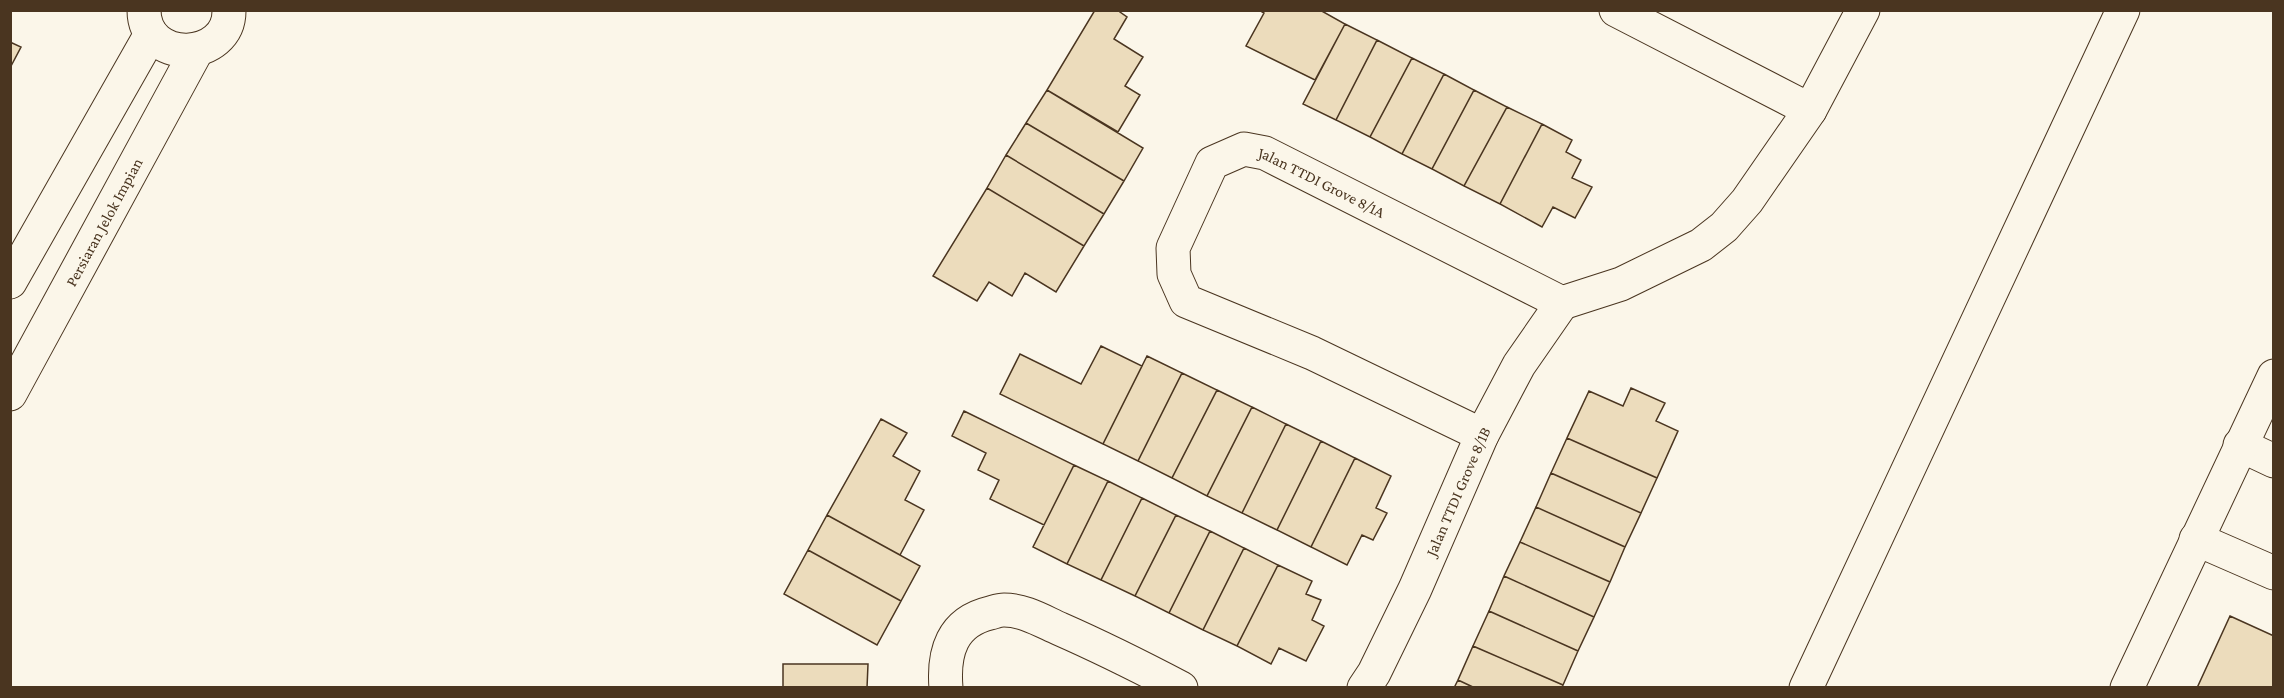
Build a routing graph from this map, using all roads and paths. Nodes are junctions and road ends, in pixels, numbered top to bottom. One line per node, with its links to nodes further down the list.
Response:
1 (229, 10): 6 (street)
2 (1616, 10): 7 (street)
3 (1863, 10): 7 (street)
4 (2123, 10): 20 (street)
5 (148, 22): 6 (street); 8 (street)
6 (197, 51): 11 (street, Persiaran Jelok Impian)
7 (1810, 110): 9 (street)
8 (10, 282)
9 (1562, 303): 12 (street, Jalan TTDI Grove 8/1B); 12 (street, Jalan TTDI Grove 8/1A)
10 (2274, 376): 13 (street)
11 (10, 394)
12 (1482, 435): 19 (street, Jalan TTDI Grove 8/1B)
13 (2240, 446): 14 (street); 15 (street)
14 (2274, 461)
15 (2196, 538): 16 (street); 21 (street)
16 (2274, 573)
17 (946, 687): 18 (street)
18 (1181, 687)
19 (1364, 687)
20 (1806, 687)
21 (2127, 687)

